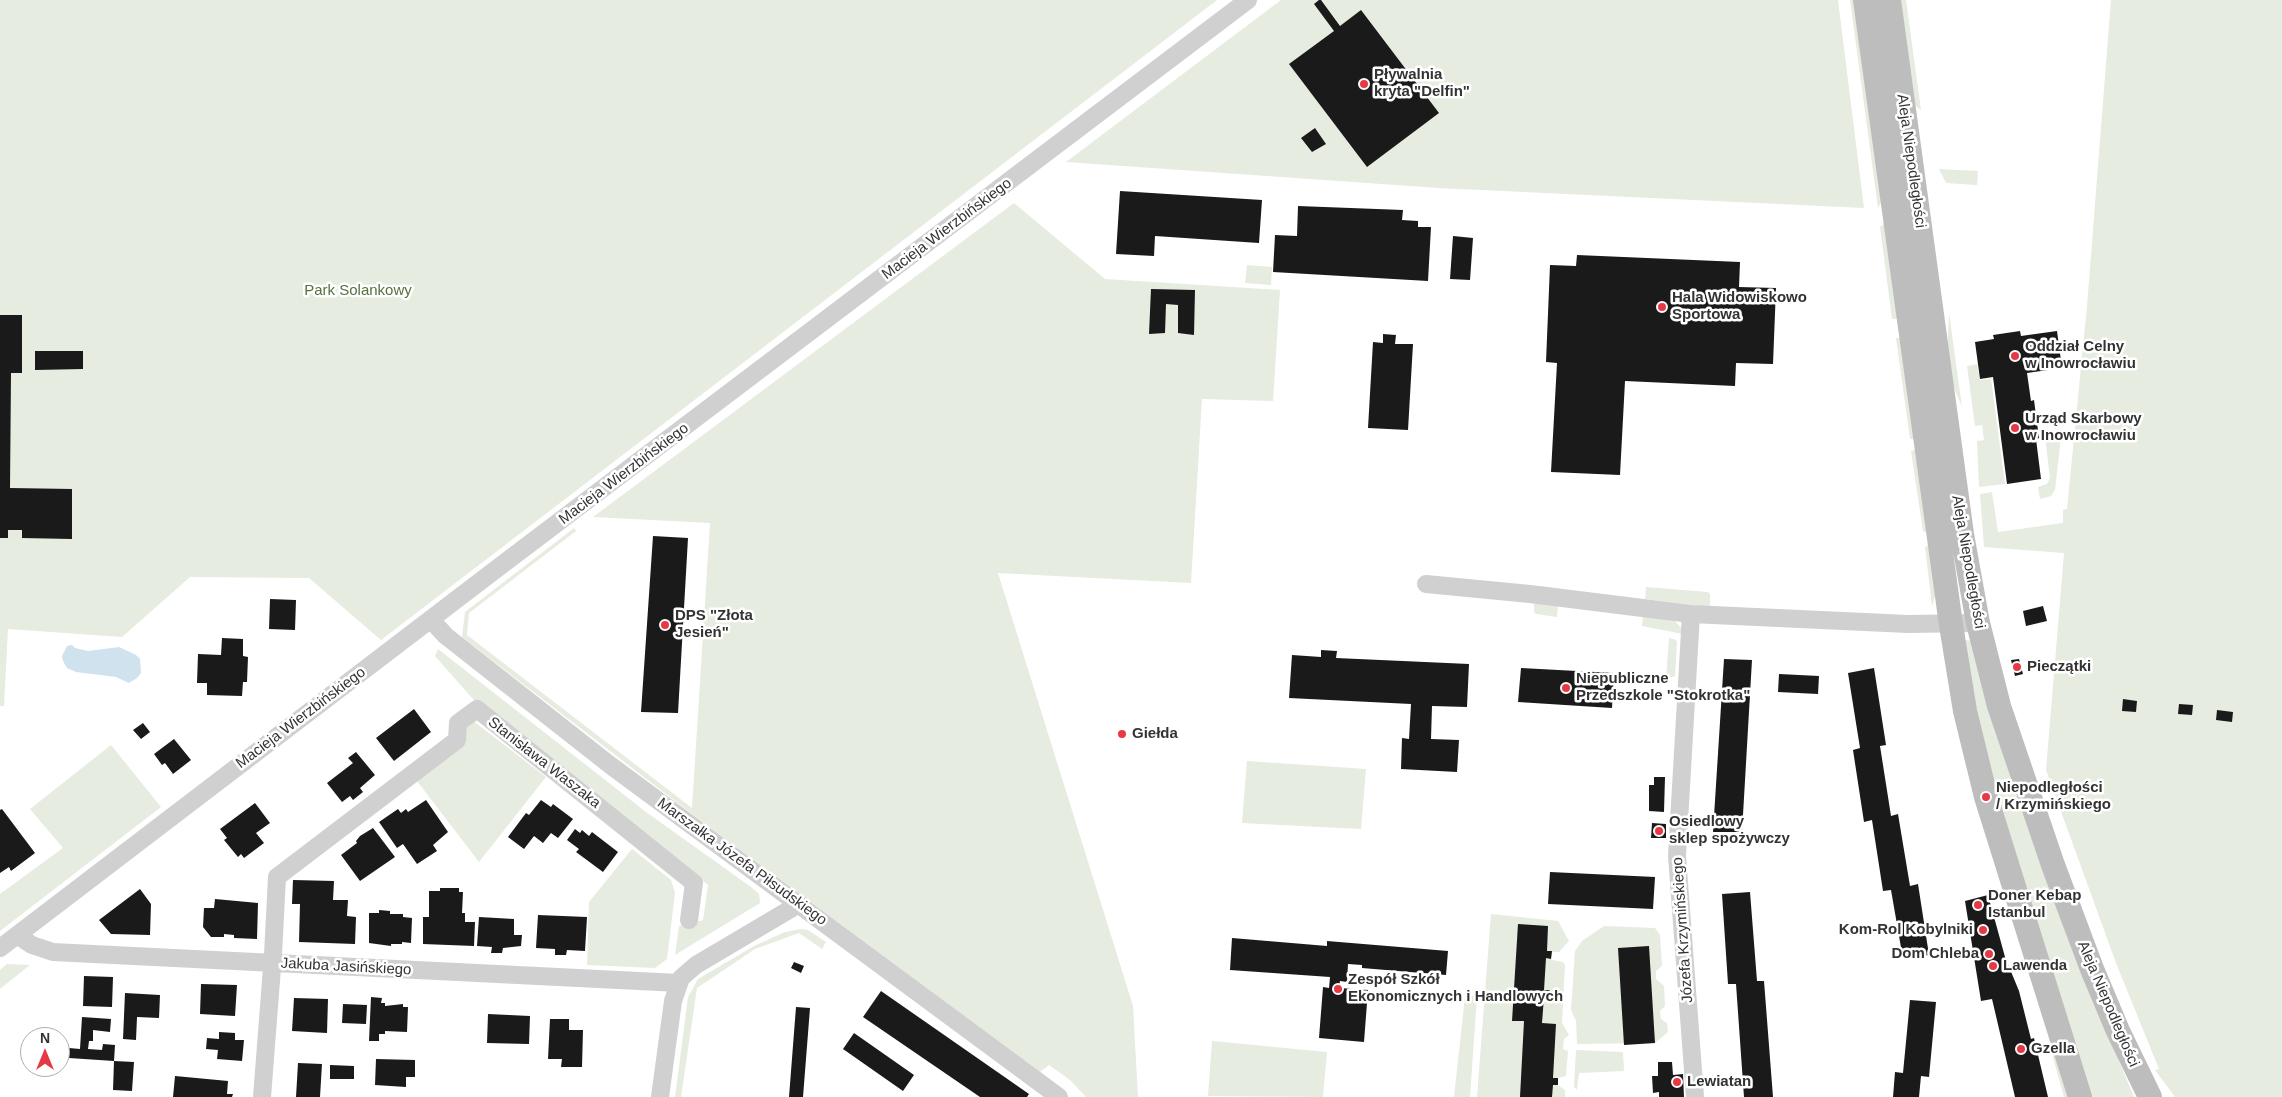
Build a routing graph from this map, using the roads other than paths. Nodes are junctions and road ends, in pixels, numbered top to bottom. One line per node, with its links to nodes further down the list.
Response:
1 (1248, 0): 6 (street, Macieja Wierzbińskiego)
2 (1865, 0): 8 (street, Aleja Niepodległości)
3 (1889, 0): 7 (street, Aleja Niepodległości)
4 (1426, 584): 5 (street)
5 (1691, 614): 8 (street); 18 (street, Józefa Krzymińskiego)
6 (431, 620): 9 (street, Marszałka Józefa Piłsudskiego); 11 (street, Macieja Wierzbińskiego)
7 (1978, 623): 8 (street); 20 (street, Aleja Niepodległości)
8 (1951, 625): 19 (street, Aleja Niepodległości)
9 (799, 904): 14 (street); 17 (street, Marszałka Józefa Piłsudskiego)
10 (690, 920): 13 (street, Stanisława Waszaka)
11 (18, 935): 12 (street, Macieja Wierzbińskiego); 13 (street, Jakuba Jasińskiego)
12 (0, 948)
13 (272, 964): 14 (street, Jakuba Jasińskiego); 15 (street)
14 (679, 983): 16 (street)
15 (262, 1097)
16 (660, 1097)
17 (1059, 1097)
18 (1695, 1097)
19 (2080, 1097)
20 (2150, 1097)

